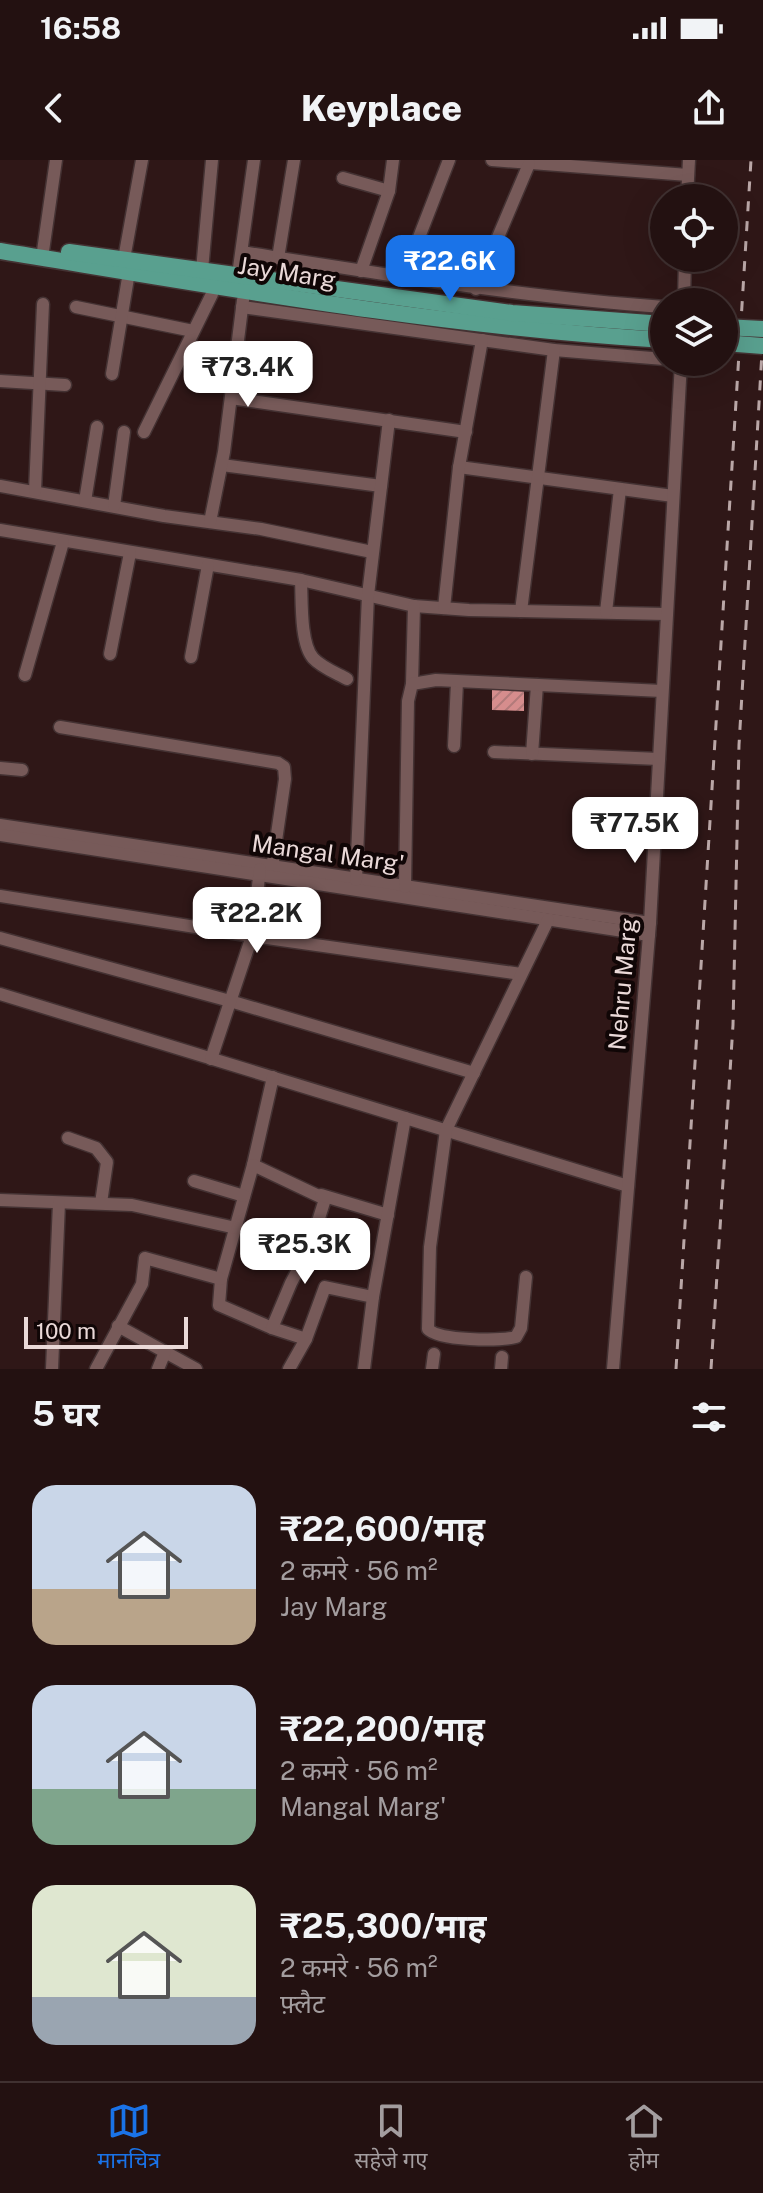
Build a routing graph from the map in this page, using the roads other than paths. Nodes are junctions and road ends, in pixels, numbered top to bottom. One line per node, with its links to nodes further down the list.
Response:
1 (56, 160): 19 (street)
2 (142, 160): 21 (street)
3 (212, 160): 22 (street)
4 (254, 160): 18 (street)
5 (294, 160): 20 (street)
6 (449, 160): 24 (street)
7 (492, 160): 11 (street)
8 (689, 160): 12 (street)
9 (390, 161): 15 (street)
10 (578, 163): 11 (street); 12 (street)
11 (529, 164): 27 (street)
12 (688, 175): 14 (street)
13 (343, 178): 15 (street)
14 (688, 184)
15 (389, 191): 23 (street)
16 (0, 241): 19 (main road, Jay Marg)
17 (0, 251): 19 (main road, Jay Marg)
18 (242, 252): 20 (street); 26 (street)
19 (43, 253): 21 (main road, Jay Marg)
20 (278, 258): 23 (street)
21 (126, 266): 22 (main road, Jay Marg); 25 (main road, Jay Marg); 31 (street)
22 (202, 270): 26 (main road, Jay Marg)
23 (361, 271): 24 (street)
24 (404, 276): 27 (street)
25 (214, 285): 26 (main road, Jay Marg); 35 (street)
26 (248, 289): 32 (main road, Jay Marg); 36 (main road, Jay Marg); 37 (street); 47 (street)
27 (476, 289): 29 (street)
28 (43, 304): 45 (street)
29 (650, 306)
30 (76, 307): 31 (street)
31 (120, 317): 35 (street); 42 (street)
32 (650, 323)
33 (738, 328): 34 (main road, bridge)
34 (763, 329)
35 (193, 331): 51 (street)
36 (650, 339)
37 (482, 340): 40 (street); 52 (street)
38 (738, 344): 39 (main road, bridge)
39 (763, 346)
40 (554, 350): 41 (street); 55 (street)
41 (650, 358)
42 (112, 374)
43 (680, 376): 60 (street, Nehru Marg)
44 (0, 381): 45 (street)
45 (39, 383): 46 (street); 59 (street)
46 (65, 385)
47 (231, 398): 48 (street); 53 (street)
48 (389, 420): 52 (street); 57 (street)
49 (97, 427): 61 (street)
50 (124, 432): 62 (street)
51 (144, 432)
52 (466, 432): 54 (street)
53 (222, 465): 57 (street); 63 (street)
54 (459, 467): 55 (street); 72 (street)
55 (537, 478): 58 (street); 73 (street)
56 (0, 486): 59 (street)
57 (381, 486): 66 (street)
58 (620, 489): 60 (street); 74 (street)
59 (35, 491): 61 (street)
60 (673, 496): 75 (street, Nehru Marg)
61 (85, 501): 62 (street)
62 (114, 506): 63 (street)
63 (210, 522): 66 (street)
64 (0, 530): 65 (street)
65 (63, 542): 67 (street); 78 (street)
66 (372, 552): 70 (street)
67 (130, 553): 68 (street); 76 (street)
68 (208, 565): 69 (street); 77 (street)
69 (301, 580): 70 (street); 79 (street)
70 (368, 595): 71 (street); 94 (street)
71 (414, 606): 72 (street); 81 (street)
72 (444, 608): 73 (street)
73 (521, 611): 74 (street)
74 (606, 612): 75 (street)
75 (666, 614): 83 (street, Nehru Marg)
76 (110, 654)
77 (191, 657)
78 (25, 675)
79 (347, 679)
80 (457, 682): 81 (street); 82 (street); 85 (street)
81 (412, 684): 95 (street)
82 (537, 685): 83 (street); 87 (street)
83 (662, 691): 88 (street, Nehru Marg)
84 (60, 727): 93 (street)
85 (454, 746)
86 (494, 752): 87 (street)
87 (532, 754): 88 (street)
88 (659, 759): 98 (street, Nehru Marg)
89 (0, 768): 90 (street)
90 (22, 770)
91 (0, 825): 93 (street, Mangal Marg')
92 (0, 835): 93 (street)
93 (265, 872): 94 (street, Mangal Marg'); 97 (street); 99 (street)
94 (356, 880): 95 (street, Mangal Marg')
95 (405, 887): 98 (street, Mangal Marg')
96 (0, 896): 99 (street)
97 (548, 920): 98 (street); 101 (street)
98 (649, 929): 112 (street, Nehru Marg)
99 (252, 936): 101 (street); 103 (street)
100 (0, 938): 103 (street)
101 (521, 974): 105 (street)
102 (0, 994): 104 (street)
103 (230, 1001): 104 (street); 105 (street)
104 (211, 1059): 106 (street)
105 (474, 1073): 108 (street)
106 (273, 1077): 107 (street); 110 (street)
107 (405, 1118): 108 (street); 118 (street)
108 (446, 1130): 112 (street); 120 (street)
109 (68, 1138): 117 (street)
110 (253, 1165): 113 (street); 114 (street)
111 (194, 1181): 114 (street)
112 (628, 1186): 135 (street, Nehru Marg)
113 (321, 1195): 118 (street); 124 (street)
114 (244, 1196): 119 (street)
115 (0, 1200): 116 (street)
116 (59, 1203): 117 (street); 128 (street)
117 (101, 1203): 119 (street)
118 (388, 1215): 122 (street)
119 (236, 1228): 121 (street)
120 (526, 1277)
121 (221, 1279): 123 (street); 124 (street)
122 (373, 1297): 125 (street); 133 (street)
123 (118, 1326): 126 (street); 129 (street)
124 (272, 1328): 125 (street)
125 (306, 1339): 132 (street)
126 (165, 1352): 130 (street); 131 (street)
127 (434, 1354): 134 (street)
128 (52, 1369)
129 (96, 1369)
130 (158, 1369)
131 (196, 1369)
132 (289, 1369)
133 (364, 1369)
134 (432, 1369)
135 (613, 1369)

